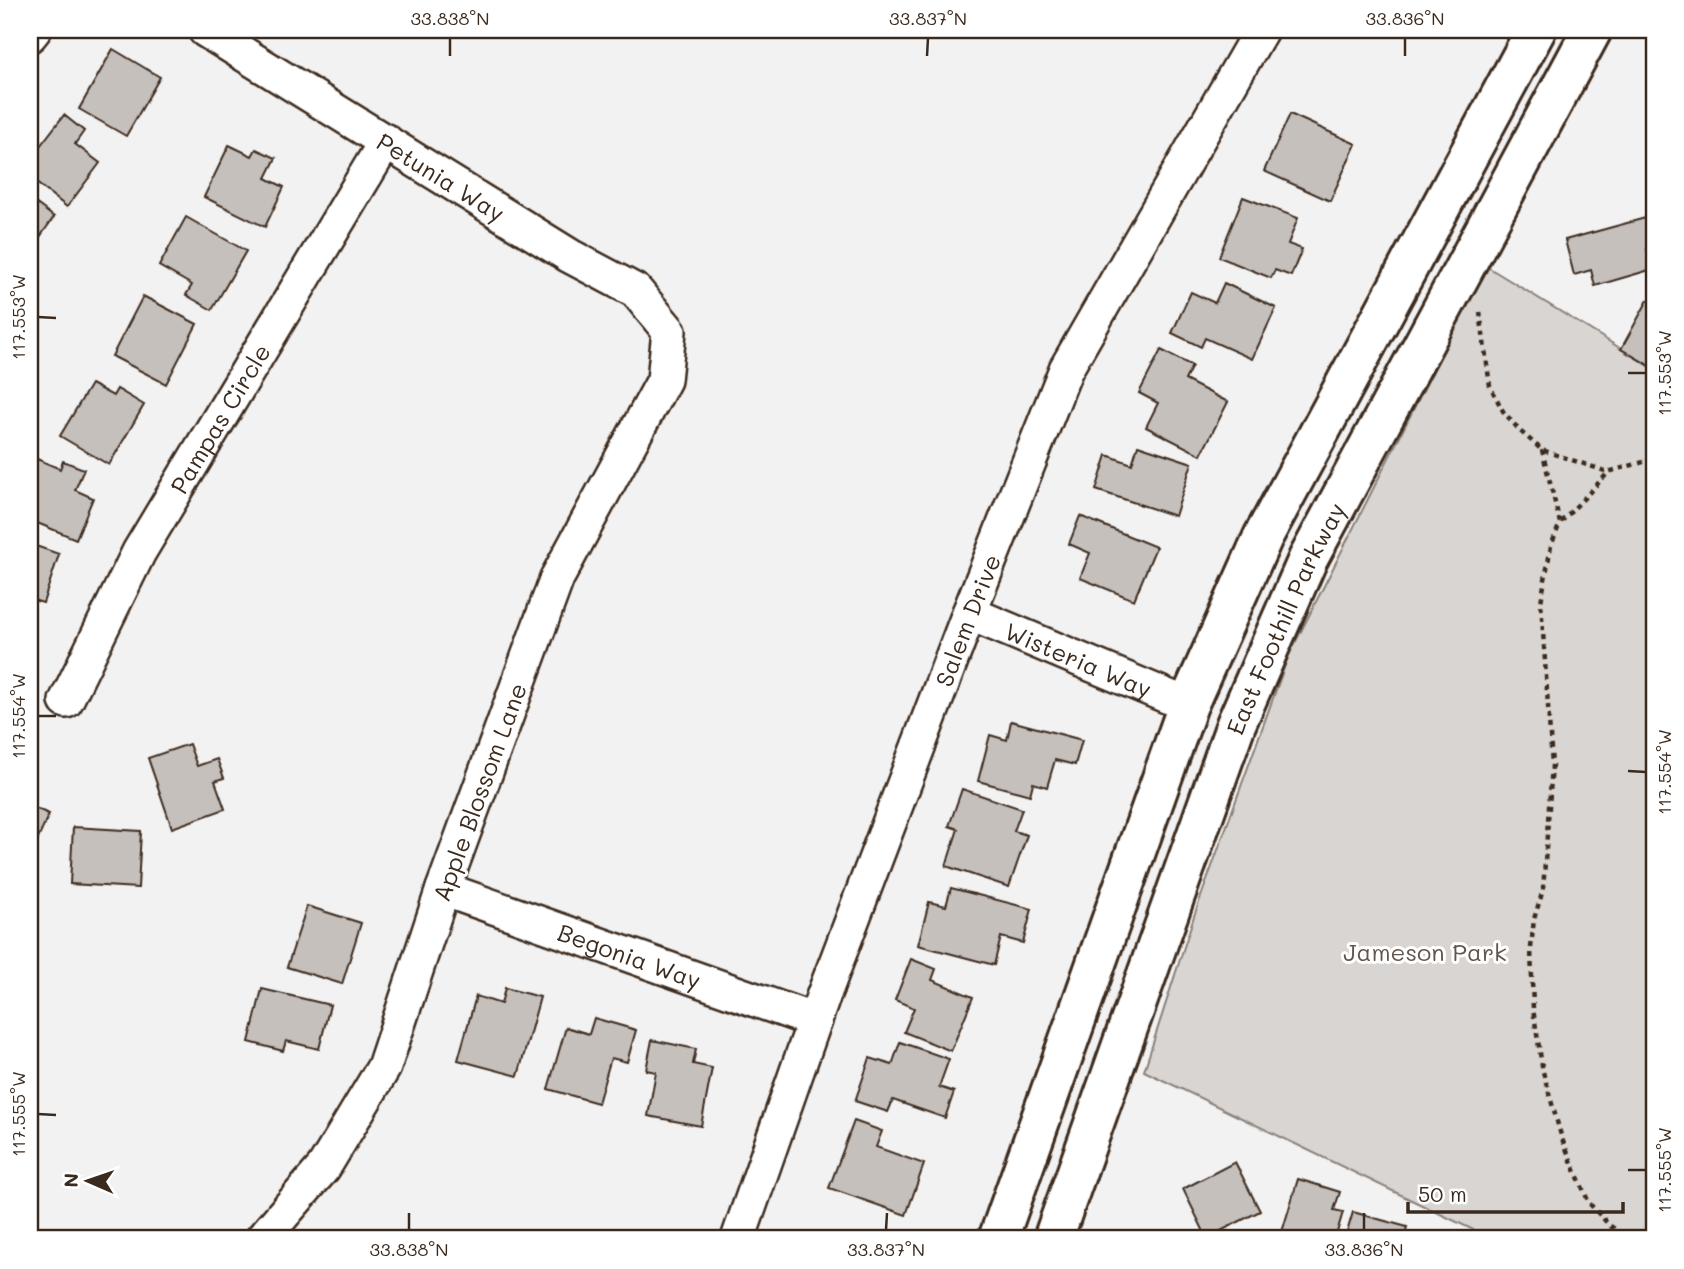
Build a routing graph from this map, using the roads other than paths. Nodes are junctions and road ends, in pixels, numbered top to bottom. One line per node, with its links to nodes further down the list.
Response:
1 (34, 30): 6 (street)
2 (205, 30): 7 (street, Petunia Way)
3 (1261, 30): 9 (street, Salem Drive)
4 (1536, 30): 11 (main road, East Foothill Parkway)
5 (1592, 30): 17 (main road, East Foothill Parkway)
6 (30, 35)
7 (386, 141): 8 (street, Petunia Way); 10 (street, Pampas Circle)
8 (669, 331): 12 (street, Apple Blossom Lane)
9 (969, 613): 11 (street, Wisteria Way); 13 (street, Salem Drive)
10 (66, 701)
11 (1188, 705): 16 (main road, East Foothill Parkway)
12 (443, 889): 13 (street, Begonia Way); 14 (street, Apple Blossom Lane)
13 (815, 1021): 15 (street, Salem Drive)
14 (262, 1239)
15 (738, 1239)
16 (998, 1239)
17 (1053, 1239)

